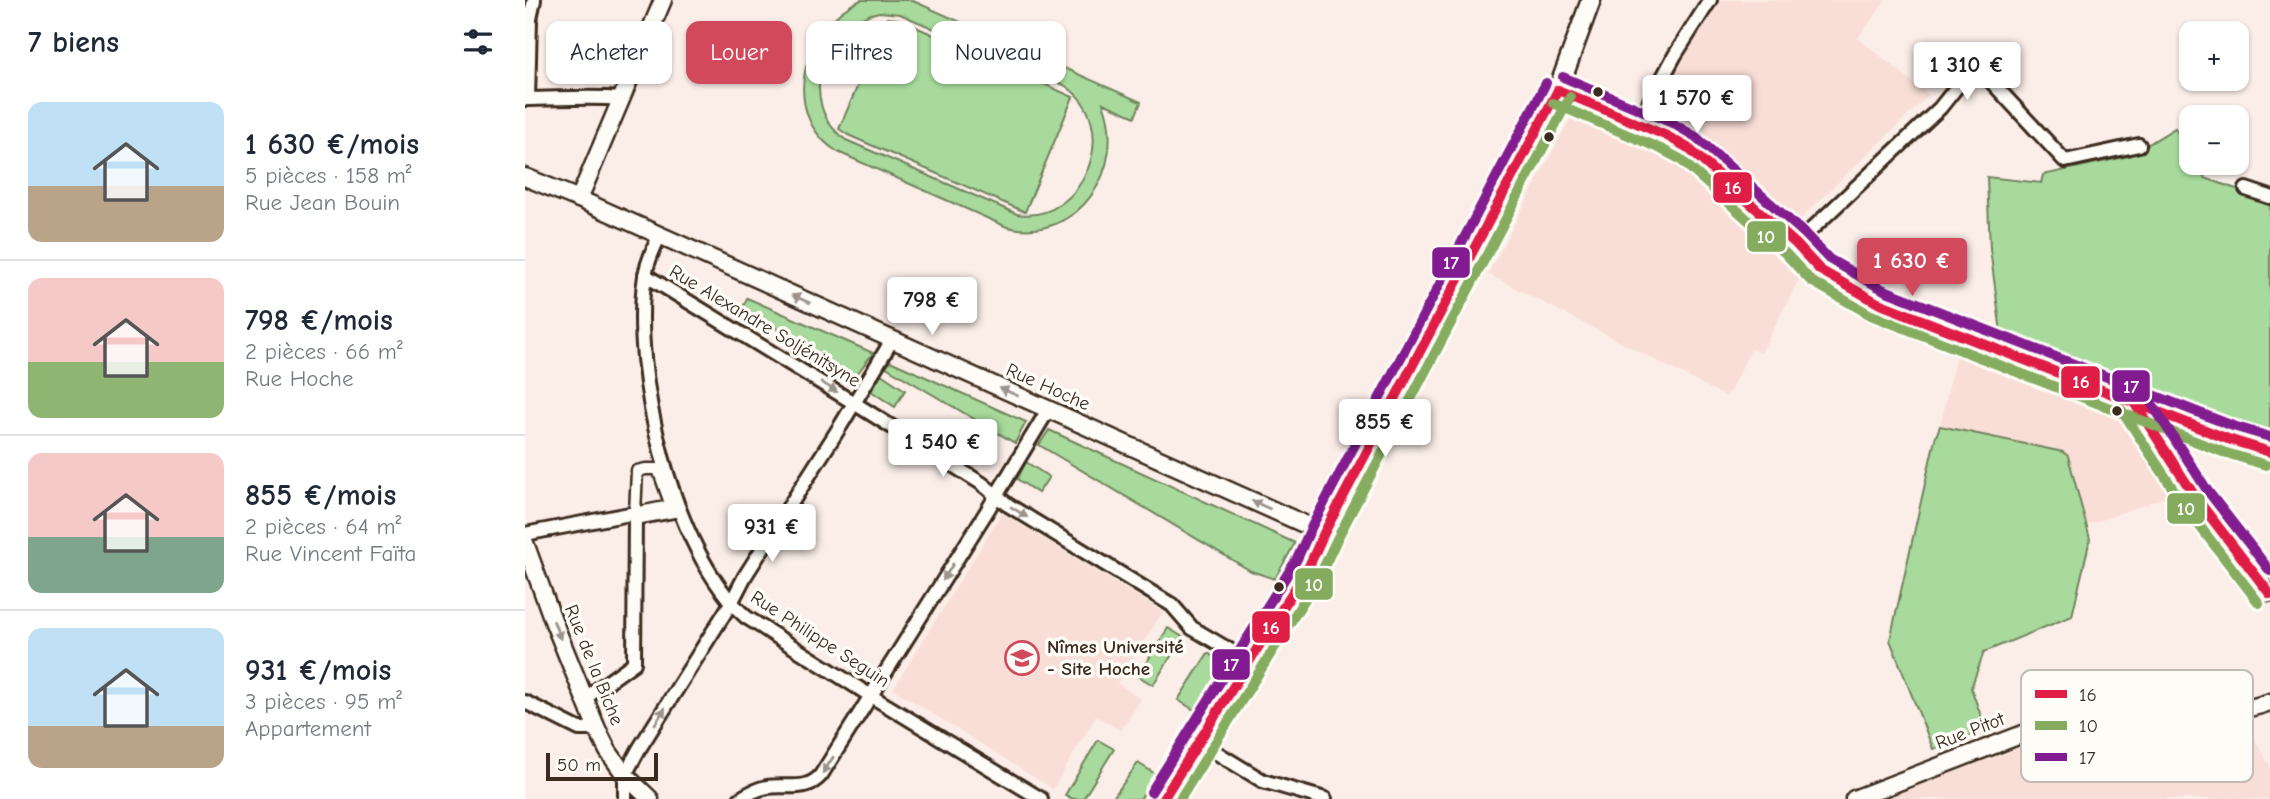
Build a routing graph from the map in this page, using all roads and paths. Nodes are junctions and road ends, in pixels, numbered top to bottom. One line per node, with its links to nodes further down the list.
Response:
1 (534, 0): 6 (street)
2 (663, 0): 7 (street)
3 (1591, 0): 5 (main road)
4 (1710, 0): 8 (street)
5 (1558, 90): 8 (street); 25 (main road)
6 (527, 99): 7 (street)
7 (621, 99): 13 (street)
8 (1638, 123): 15 (street)
9 (2139, 145): 15 (street)
10 (525, 177): 13 (street, Rue Hoche)
11 (2246, 189): 12 (street)
12 (2270, 197)
13 (579, 199): 14 (street, Rue Hoche)
14 (660, 236): 16 (street, Rue Philippe Seguin); 17 (street, Rue Hoche, one-way to 14)
15 (1796, 244): 18 (street)
16 (645, 275): 19 (street, Rue Alexandre Soljénitsyne, one-way to 19); 23 (street, Rue Philippe Seguin)
17 (892, 340): 19 (street); 20 (street, Rue Hoche, one-way to 17)
18 (2133, 401): 21 (street); 28 (street)
19 (855, 403): 22 (street, Rue Alexandre Soljénitsyne); 29 (street)
20 (1048, 410): 22 (street); 25 (street, Rue Hoche, one-way to 20)
21 (2270, 452)
22 (996, 495): 30 (street, Rue Alexandre Soljénitsyne, one-way to 30); 31 (street, one-way to 31)
23 (679, 510): 24 (street); 29 (street, Rue Philippe Seguin)
24 (635, 516): 24 (street); 26 (street); 32 (street)
25 (1324, 533): 30 (main road)
26 (525, 534)
27 (525, 543): 32 (street, Rue de la Biche, one-way to 32)
28 (2270, 594)
29 (731, 603): 31 (street, Rue Philippe Seguin); 39 (street, one-way to 29)
30 (1250, 662): 38 (main road)
31 (871, 696): 42 (street, one-way to 42); 43 (street, Rue Philippe Seguin)
32 (584, 698): 36 (street, Rue de la Biche)
33 (525, 702): 36 (street)
34 (2270, 702): 35 (street, Rue Pitot)
35 (2253, 706)
36 (597, 729): 39 (street, Rue de la Biche)
37 (2021, 735): 46 (street, Rue Pitot)
38 (1201, 739): 44 (main road); 45 (street)
39 (625, 775): 40 (street); 41 (street, Rue de la Biche)
40 (625, 799)
41 (650, 799)
42 (740, 799)
43 (1041, 799)
44 (1163, 799)
45 (1325, 799)
46 (1854, 799)

